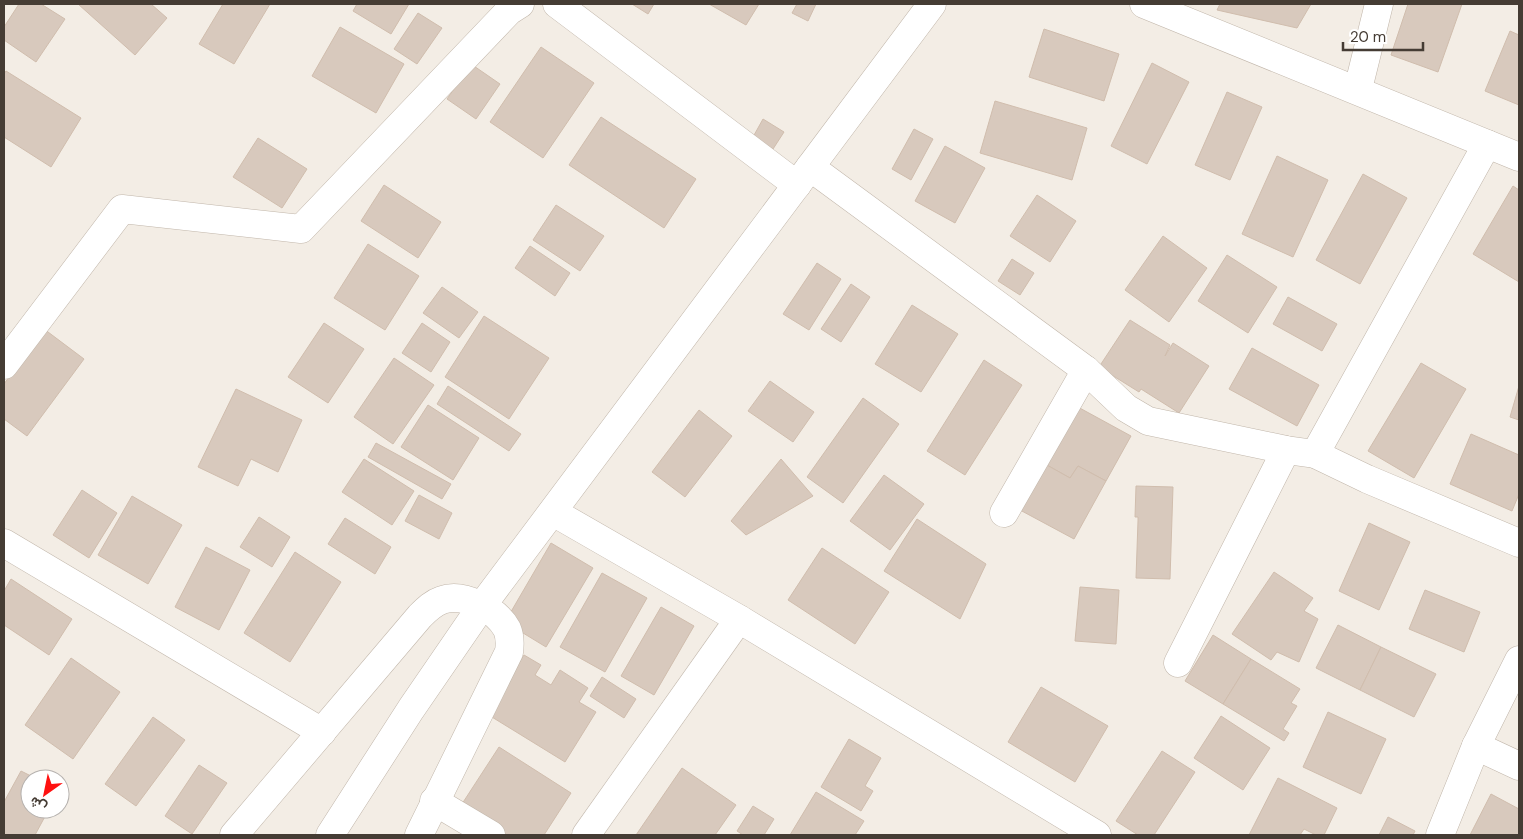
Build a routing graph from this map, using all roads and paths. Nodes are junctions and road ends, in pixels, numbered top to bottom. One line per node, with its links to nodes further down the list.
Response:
1 (557, 4): 9 (street)
2 (932, 4): 9 (street)
3 (1144, 4): 6 (street)
4 (1380, 4): 6 (street)
5 (514, 6): 10 (street)
6 (1358, 89): 7 (street)
7 (1486, 144): 8 (street); 13 (street)
8 (1519, 157)
9 (804, 176): 11 (street); 14 (street)
10 (4, 365)
11 (1086, 370): 12 (street); 15 (street)
12 (1286, 450): 13 (street); 21 (street)
13 (1315, 454): 17 (street)
14 (553, 512): 18 (street); 19 (street)
15 (1004, 512)
16 (4, 542): 22 (street)
17 (1519, 543)
18 (481, 608): 22 (street); 25 (street); 27 (street)
19 (739, 619): 30 (street); 31 (street)
20 (1519, 660): 23 (street)
21 (1178, 663)
22 (322, 732): 26 (street)
23 (1476, 746): 24 (street); 32 (street)
24 (1519, 766)
25 (434, 801): 28 (street); 29 (street)
26 (234, 835)
27 (330, 835)
28 (419, 835)
29 (491, 835)
30 (586, 835)
31 (1097, 835)
32 (1440, 835)

